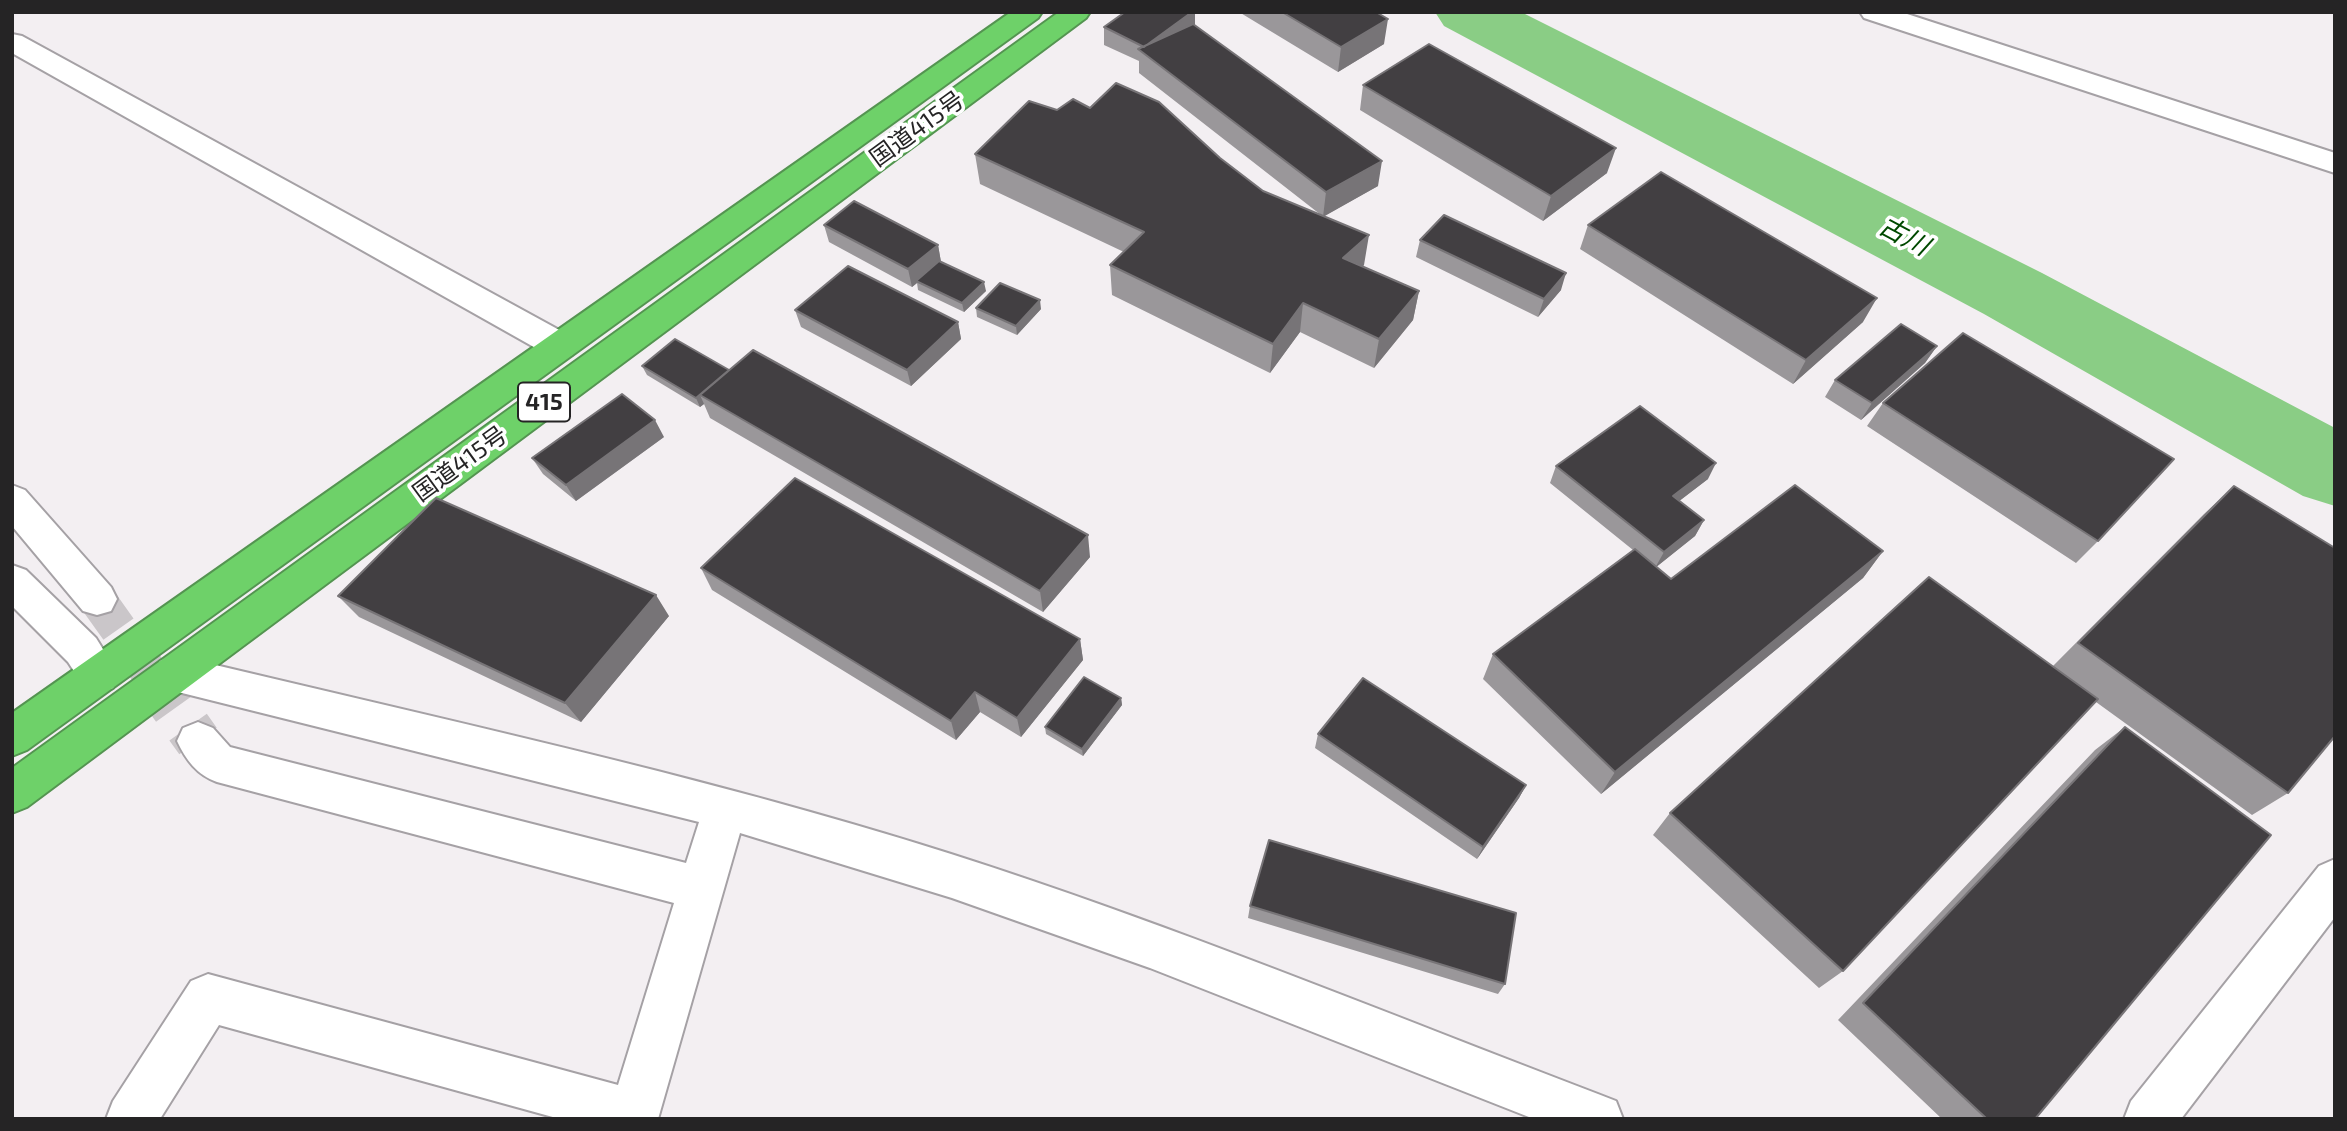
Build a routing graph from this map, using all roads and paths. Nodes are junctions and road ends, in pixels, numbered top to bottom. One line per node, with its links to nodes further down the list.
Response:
1 (1029, 12): 6 (highway, 国道415号 / 415)
2 (1077, 12): 10 (highway, 国道415号 / 415)
3 (1873, 12): 5 (street)
4 (12, 42): 6 (street)
5 (2335, 163)
6 (560, 346): 11 (highway, 国道415号 / 415)
7 (12, 500): 9 (street)
8 (12, 581): 11 (street)
9 (97, 599)
10 (174, 673): 14 (highway, 国道415号 / 415); 15 (street)
11 (99, 675): 12 (highway, 国道415号 / 415)
12 (12, 737)
13 (198, 741): 17 (street)
14 (12, 793)
15 (725, 808): 17 (street); 20 (street)
16 (2335, 881): 21 (street)
17 (701, 888): 18 (street)
18 (633, 1116): 19 (street)
19 (131, 1119)
20 (1598, 1119)
21 (2149, 1119)

